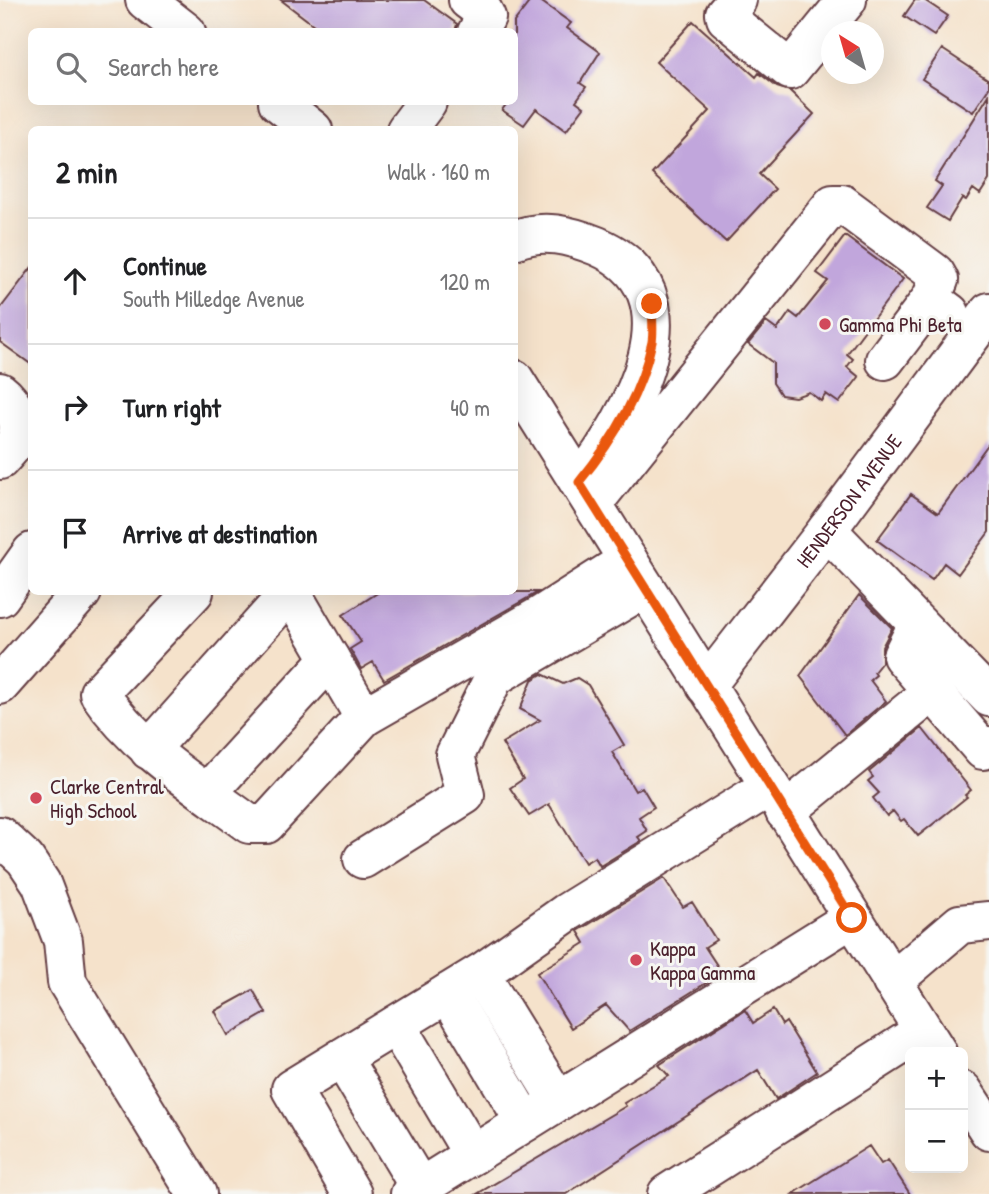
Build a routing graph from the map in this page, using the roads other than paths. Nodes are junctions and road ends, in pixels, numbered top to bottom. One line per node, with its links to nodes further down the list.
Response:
1 (737, 0): 2 (main road)
2 (847, 0)
3 (282, 105): 5 (main road)
4 (425, 105): 6 (main road)
5 (308, 126)
6 (409, 126)
7 (518, 238): 14 (main road)
8 (931, 299): 9 (main road); 10 (main road); 14 (main road)
9 (982, 321): 15 (main road, HENDERSON AVENUE)
10 (885, 360)
11 (518, 385): 14 (main road)
12 (0, 392): 13 (main road)
13 (0, 460)
14 (586, 493): 17 (main road)
15 (827, 530): 23 (main road); 26 (main road, HENDERSON AVENUE)
16 (28, 558): 22 (main road)
17 (636, 574): 26 (main road); 29 (main road); 35 (main road)
18 (79, 595): 25 (main road)
19 (191, 595): 31 (main road)
20 (287, 595): 31 (main road)
21 (292, 595): 24 (main road)
22 (0, 597)
23 (918, 624): 27 (main road); 28 (main road)
24 (330, 659): 29 (main road); 32 (main road)
25 (0, 685)
26 (706, 685): 33 (main road)
27 (932, 692): 30 (main road); 33 (main road)
28 (989, 697)
29 (363, 717): 32 (main road)
30 (989, 747)
31 (149, 750): 32 (main road)
32 (207, 793)
33 (777, 799): 37 (main road); 39 (main road)
34 (0, 836): 49 (main road)
35 (363, 859)
36 (989, 921): 38 (main road)
37 (858, 928): 38 (main road); 44 (main road); 48 (main road)
38 (892, 982): 41 (main road)
39 (464, 983): 40 (main road); 44 (main road); 45 (main road)
40 (396, 1025): 42 (main road); 47 (main road)
41 (930, 1042): 51 (main road)
42 (342, 1058): 48 (main road); 50 (main road)
43 (968, 1099): 46 (main road)
44 (558, 1101): 45 (main road)
45 (525, 1122): 47 (main road)
46 (989, 1131)
47 (472, 1155): 48 (main road)
48 (429, 1192)
49 (197, 1194)
50 (352, 1194)
51 (667, 1194)

